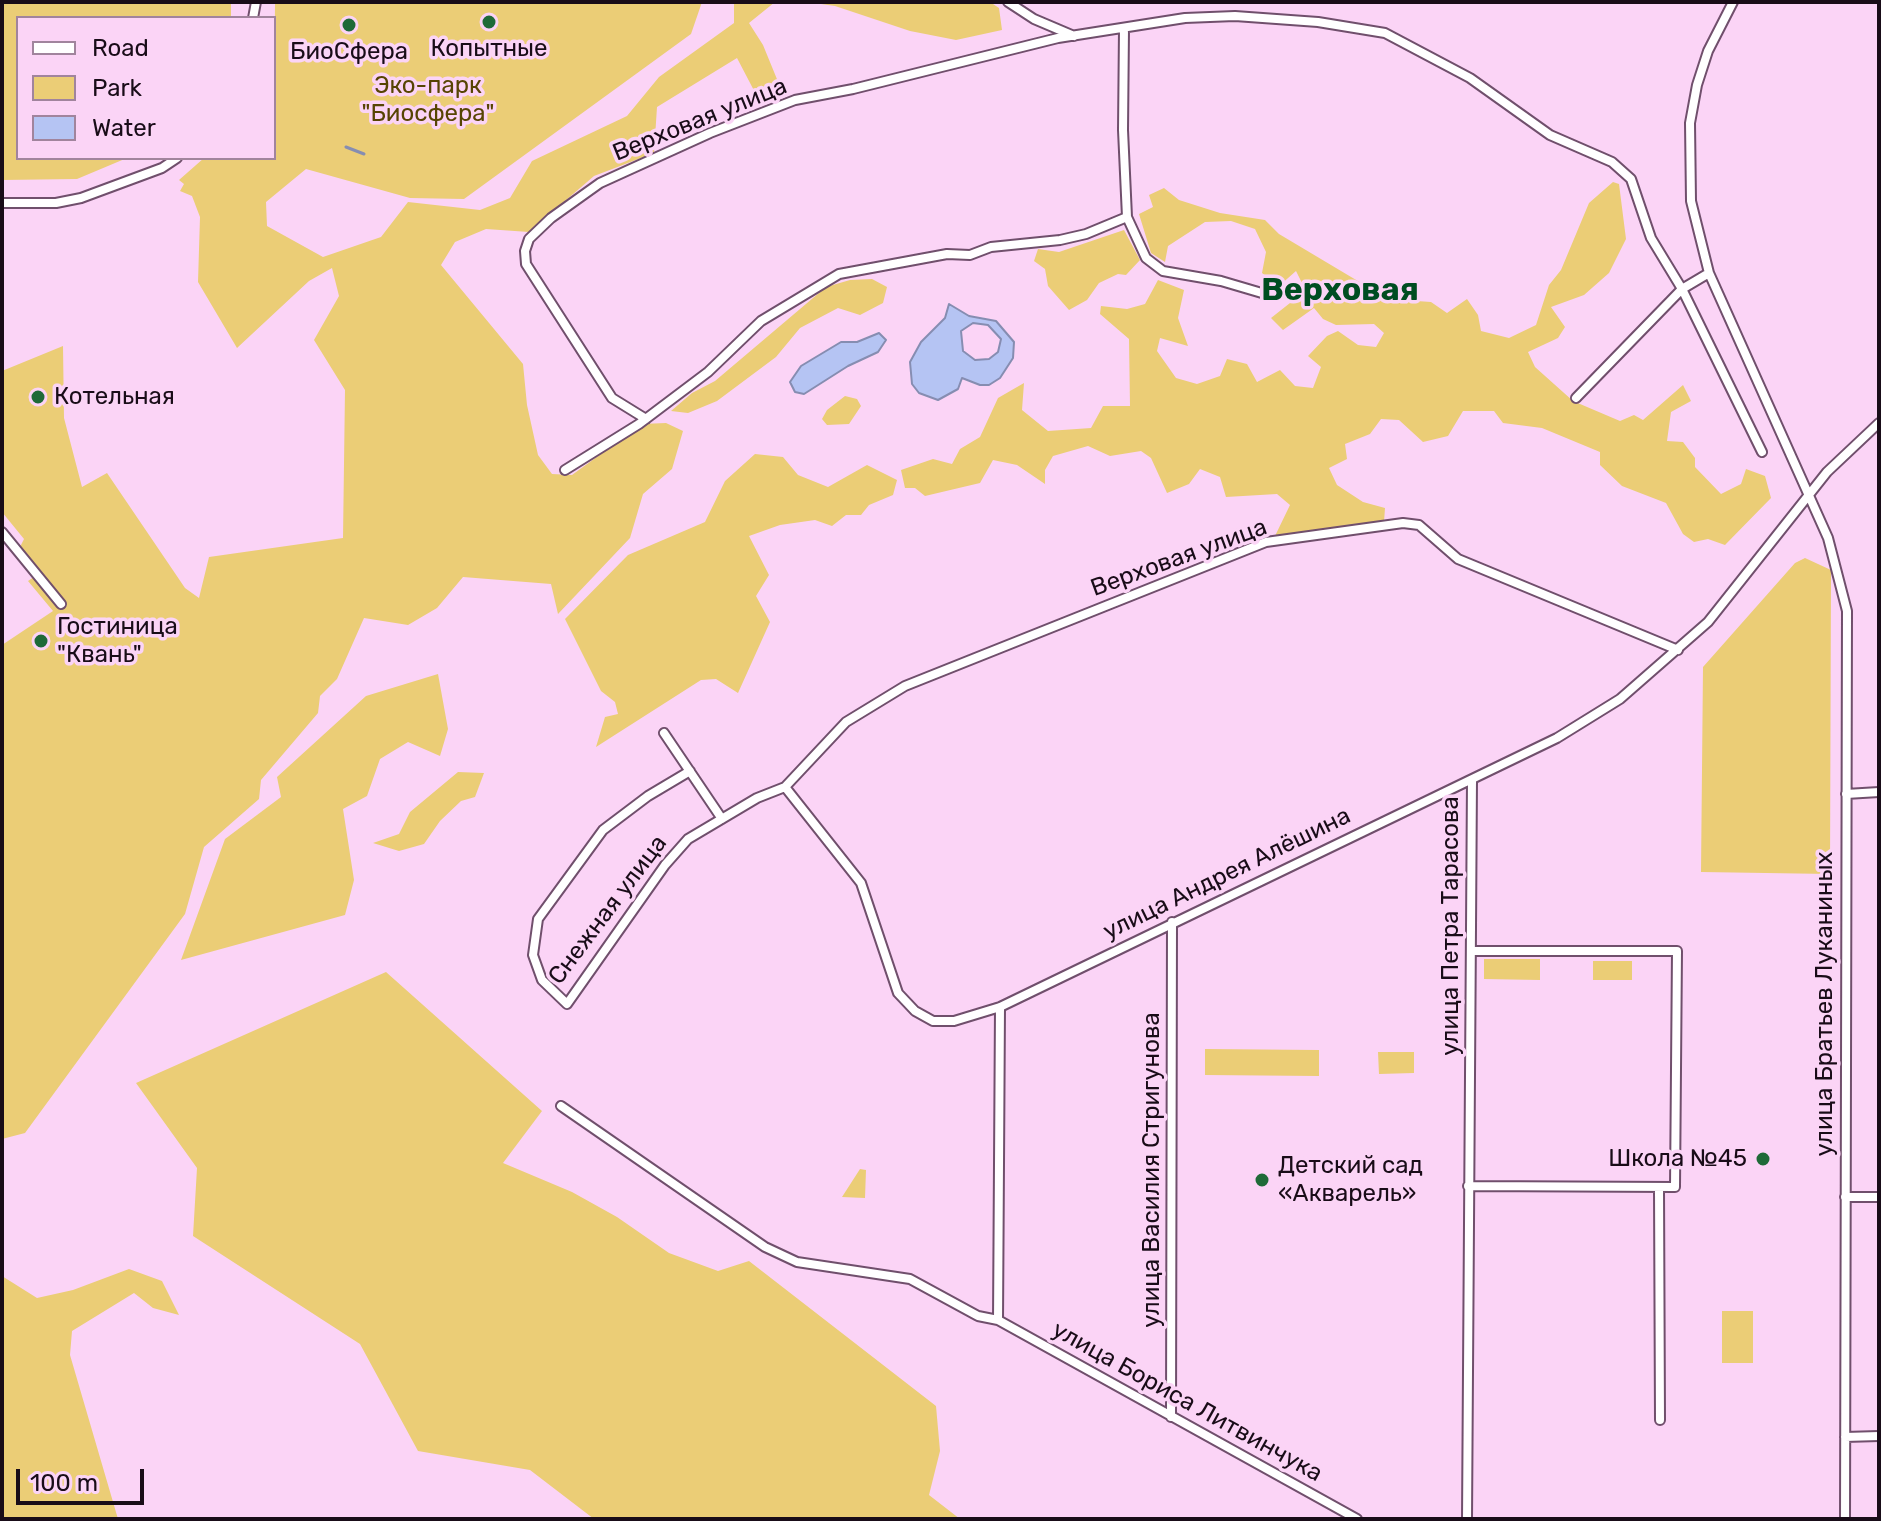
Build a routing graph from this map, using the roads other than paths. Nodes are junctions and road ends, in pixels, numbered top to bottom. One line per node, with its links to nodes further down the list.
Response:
1 (1008, 2): 4 (street)
2 (1733, 2): 8 (street, улица Братьев Луканиных)
3 (1124, 29): 4 (street, Верховая улица); 7 (street); 9 (street, Верховая улица)
4 (1075, 36): 12 (street, Верховая улица)
5 (174, 160): 6 (street)
6 (2, 203)
7 (1127, 217): 10 (street); 12 (street)
8 (1709, 273): 9 (street); 16 (street, улица Братьев Луканиных)
9 (1682, 289): 11 (street); 14 (street, Верховая улица)
10 (1272, 296)
11 (1576, 398)
12 (646, 419): 15 (street)
13 (1879, 423): 16 (street)
14 (1762, 452)
15 (565, 470)
16 (1807, 496): 19 (street, улица Петра Тарасова); 25 (street, улица Братьев Луканиных)
17 (2, 532): 18 (street)
18 (61, 604)
19 (1678, 650): 22 (street, улица Петра Тарасова); 23 (street, Верховая улица)
20 (664, 733): 21 (street)
21 (690, 771): 26 (street); 26 (street, Снежная улица)
22 (1472, 780): 27 (street, улица Андрея Алёшина); 28 (street, улица Петра Тарасова)
23 (785, 787): 26 (street, Снежная улица); 29 (street, улица Андрея Алёшина)
24 (1879, 792): 25 (street)
25 (1846, 794): 33 (street, улица Братьев Луканиных)
26 (722, 819)
27 (1172, 922): 29 (street, улица Андрея Алёшина); 36 (street, улица Василия Стригунова)
28 (1472, 951): 31 (street, улица Петра Тарасова); 32 (street)
29 (1000, 1007): 35 (street)
30 (561, 1106): 35 (street, улица Бориса Литвинчука)
31 (1468, 1186): 32 (street); 41 (street, улица Петра Тарасова)
32 (1659, 1189): 37 (street)
33 (1845, 1197): 34 (street); 39 (street, улица Братьев Луканиных)
34 (1879, 1197)
35 (998, 1320): 36 (street, улица Бориса Литвинчука)
36 (1171, 1417): 40 (street, улица Бориса Литвинчука)
37 (1660, 1420)
38 (1879, 1436): 39 (street)
39 (1845, 1437): 42 (street, улица Братьев Луканиных)
40 (1357, 1519)
41 (1467, 1519)
42 (1845, 1519)

